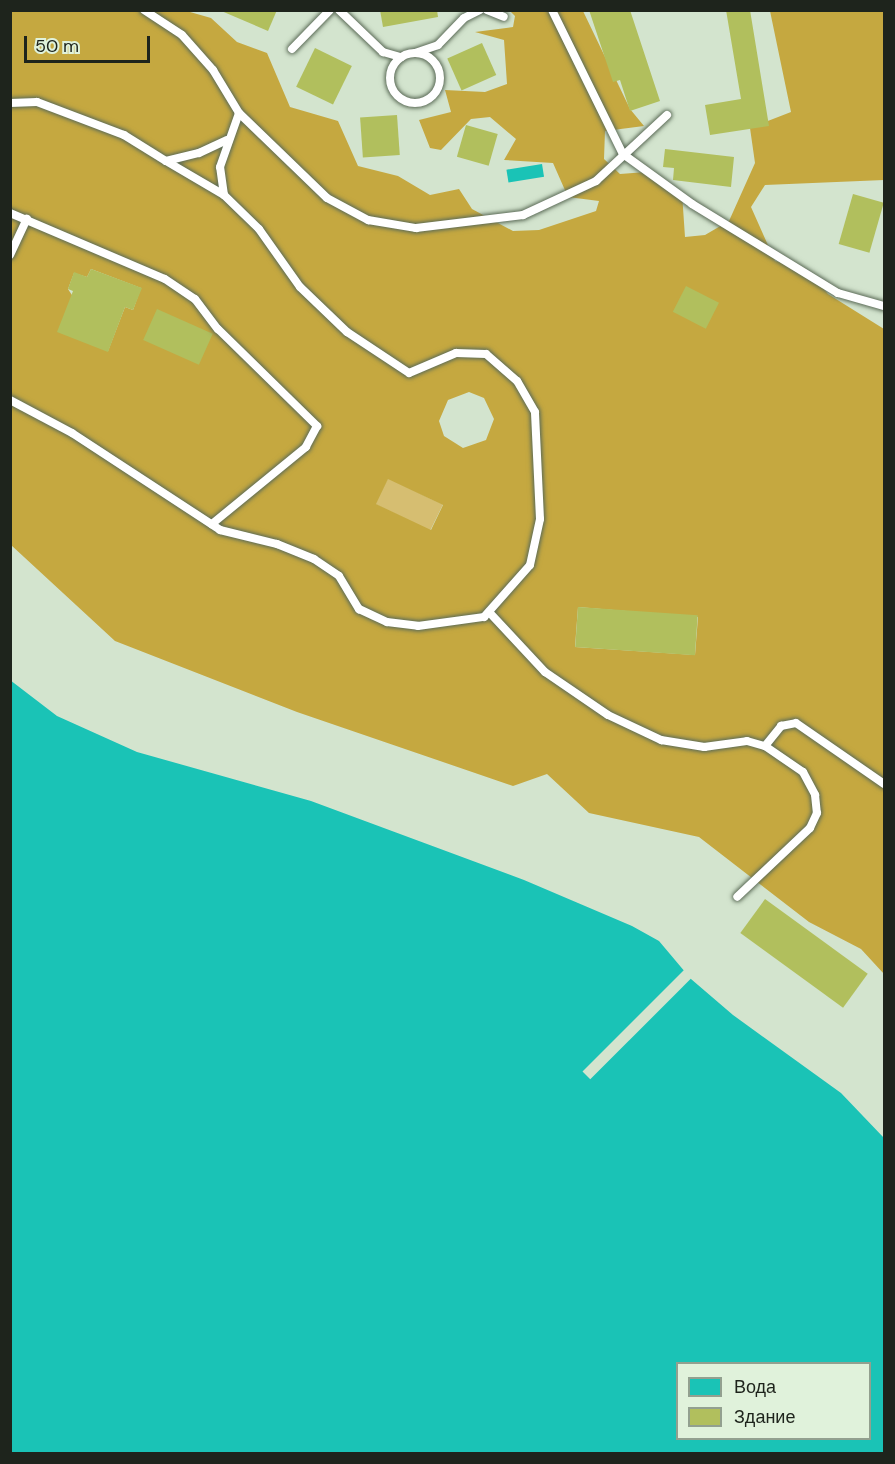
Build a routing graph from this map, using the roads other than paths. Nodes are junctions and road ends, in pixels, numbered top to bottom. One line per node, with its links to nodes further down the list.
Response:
1 (144, 10): 12 (lane)
2 (330, 10): 8 (lane)
3 (339, 10): 10 (lane)
4 (480, 10): 9 (lane)
5 (487, 10): 7 (lane)
6 (552, 10): 15 (lane)
7 (504, 17)
8 (292, 49)
9 (414, 53): 10 (lane); 10 (lane)
10 (402, 57)
11 (10, 104): 16 (lane)
12 (239, 113): 14 (lane); 15 (lane)
13 (667, 115): 15 (lane)
14 (227, 140): 16 (lane); 17 (lane)
15 (623, 154): 21 (lane)
16 (166, 161): 17 (lane)
17 (224, 195): 24 (lane)
18 (10, 213): 19 (lane)
19 (27, 219): 20 (lane); 23 (lane)
20 (10, 255)
21 (885, 306)
22 (10, 400): 23 (lane)
23 (212, 525): 24 (lane)
24 (489, 612): 25 (lane)
25 (765, 746): 26 (lane); 27 (lane)
26 (885, 784)
27 (737, 897)

